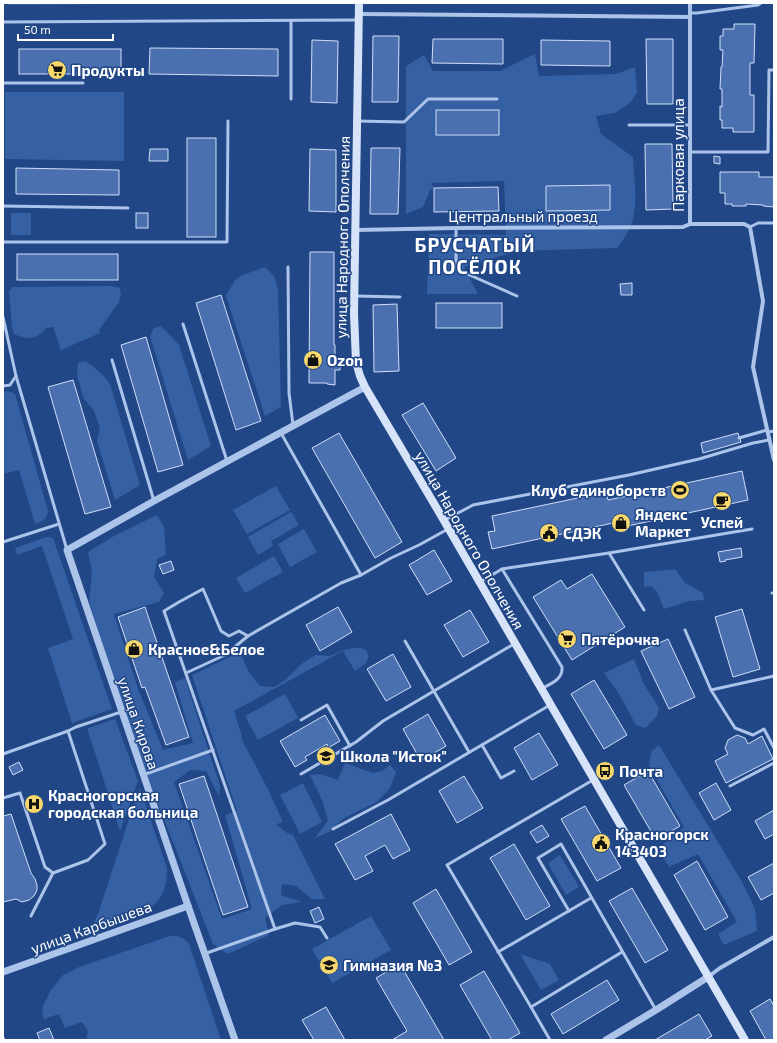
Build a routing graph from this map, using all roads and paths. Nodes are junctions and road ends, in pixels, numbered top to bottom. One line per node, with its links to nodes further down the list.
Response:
1 (359, 3): 5 (main road, улица Народного Ополчения)
2 (690, 3): 4 (street, Парковая улица)
3 (761, 3): 4 (lane)
4 (690, 15): 5 (street); 16 (street, Парковая улица)
5 (359, 17): 6 (lane); 14 (main road, улица Народного Ополчения)
6 (292, 21): 7 (lane); 12 (lane)
7 (3, 22)
8 (774, 70): 18 (lane)
9 (3, 83): 10 (lane)
10 (83, 83)
11 (497, 99): 14 (lane)
12 (291, 100)
13 (228, 121): 27 (lane)
14 (357, 122): 26 (main road, улица Народного Ополчения)
15 (629, 125): 16 (lane)
16 (690, 125): 17 (street, Парковая улица)
17 (690, 152): 18 (lane); 22 (street, Парковая улица)
18 (768, 152): 19 (lane)
19 (774, 152)
20 (3, 206): 21 (lane)
21 (128, 208)
22 (690, 224): 24 (street, Парковая улица); 25 (street, Центральный проезд)
23 (774, 224): 24 (lane)
24 (750, 227): 39 (street)
25 (456, 228): 26 (street, Центральный проезд); 30 (lane)
26 (356, 230): 29 (main road, улица Народного Ополчения)
27 (3, 242)
28 (288, 267): 38 (lane)
29 (355, 296): 31 (lane); 37 (main road, улица Народного Ополчения)
30 (517, 296)
31 (400, 297)
32 (3, 317): 35 (lane)
33 (183, 324): 45 (lane)
34 (112, 360): 46 (lane)
35 (16, 376): 36 (lane); 48 (lane)
36 (3, 386)
37 (365, 387): 38 (street); 47 (main road, улица Народного Ополчения)
38 (293, 425): 41 (street)
39 (768, 431): 40 (lane); 42 (lane); 43 (street)
40 (774, 431)
41 (280, 432): 45 (street); 55 (lane)
42 (739, 438)
43 (771, 441): 44 (street); 47 (lane)
44 (774, 460)
45 (227, 461): 46 (street)
46 (154, 501): 52 (street)
47 (444, 521): 50 (main road, улица Народного Ополчения)
48 (59, 524): 51 (lane); 52 (lane)
49 (752, 528): 53 (lane)
50 (448, 529): 55 (lane); 56 (main road, улица Народного Ополчения)
51 (3, 542)
52 (67, 550): 68 (street, улица Кирова)
53 (609, 553): 54 (lane); 57 (lane)
54 (502, 569): 56 (lane); 64 (lane)
55 (361, 574): 59 (lane)
56 (479, 583): 61 (main road, улица Народного Ополчения)
57 (644, 610)
58 (685, 630): 65 (lane)
59 (248, 636): 62 (lane); 62 (lane)
60 (405, 641): 66 (lane)
61 (514, 644): 64 (main road, улица Народного Ополчения); 66 (lane)
62 (186, 673): 74 (lane)
63 (774, 676): 65 (lane)
64 (541, 689): 67 (main road, улица Народного Ополчения)
65 (711, 690): 73 (lane)
66 (434, 691): 72 (lane); 75 (lane)
67 (550, 705): 71 (lane); 81 (main road, улица Народного Ополчения)
68 (121, 712): 70 (lane); 80 (street, улица Кирова)
69 (301, 720): 72 (lane)
70 (68, 731): 76 (lane); 85 (lane)
71 (482, 745): 75 (lane); 78 (lane)
72 (350, 746): 79 (lane)
73 (774, 748)
74 (213, 750): 80 (lane); 90 (lane)
75 (469, 752): 84 (lane)
76 (3, 754)
77 (774, 763): 82 (lane)
78 (514, 771)
79 (301, 774)
80 (143, 775): 87 (street, улица Кирова)
81 (593, 780): 93 (lane); 97 (main road, улица Народного Ополчения)
82 (730, 786)
83 (3, 798): 85 (lane)
84 (333, 829)
85 (53, 873): 89 (lane)
86 (591, 898): 88 (lane); 88 (lane); 94 (lane)
87 (188, 906): 95 (street, улица Кирова); 96 (street, улица Карбышева)
88 (569, 911): 93 (lane)
89 (32, 916)
90 (275, 929): 91 (lane); 95 (lane)
91 (326, 938)
92 (774, 938): 97 (street)
93 (498, 952): 98 (lane)
94 (622, 952): 98 (lane); 99 (lane)
95 (204, 954): 100 (street, улица Кирова)
96 (3, 972)
97 (708, 977): 99 (street); 103 (main road, улица Народного Ополчения)
98 (531, 1007): 101 (lane)
99 (656, 1010): 102 (street)
100 (235, 1040)
101 (550, 1040)
102 (606, 1040)
103 (745, 1040)

